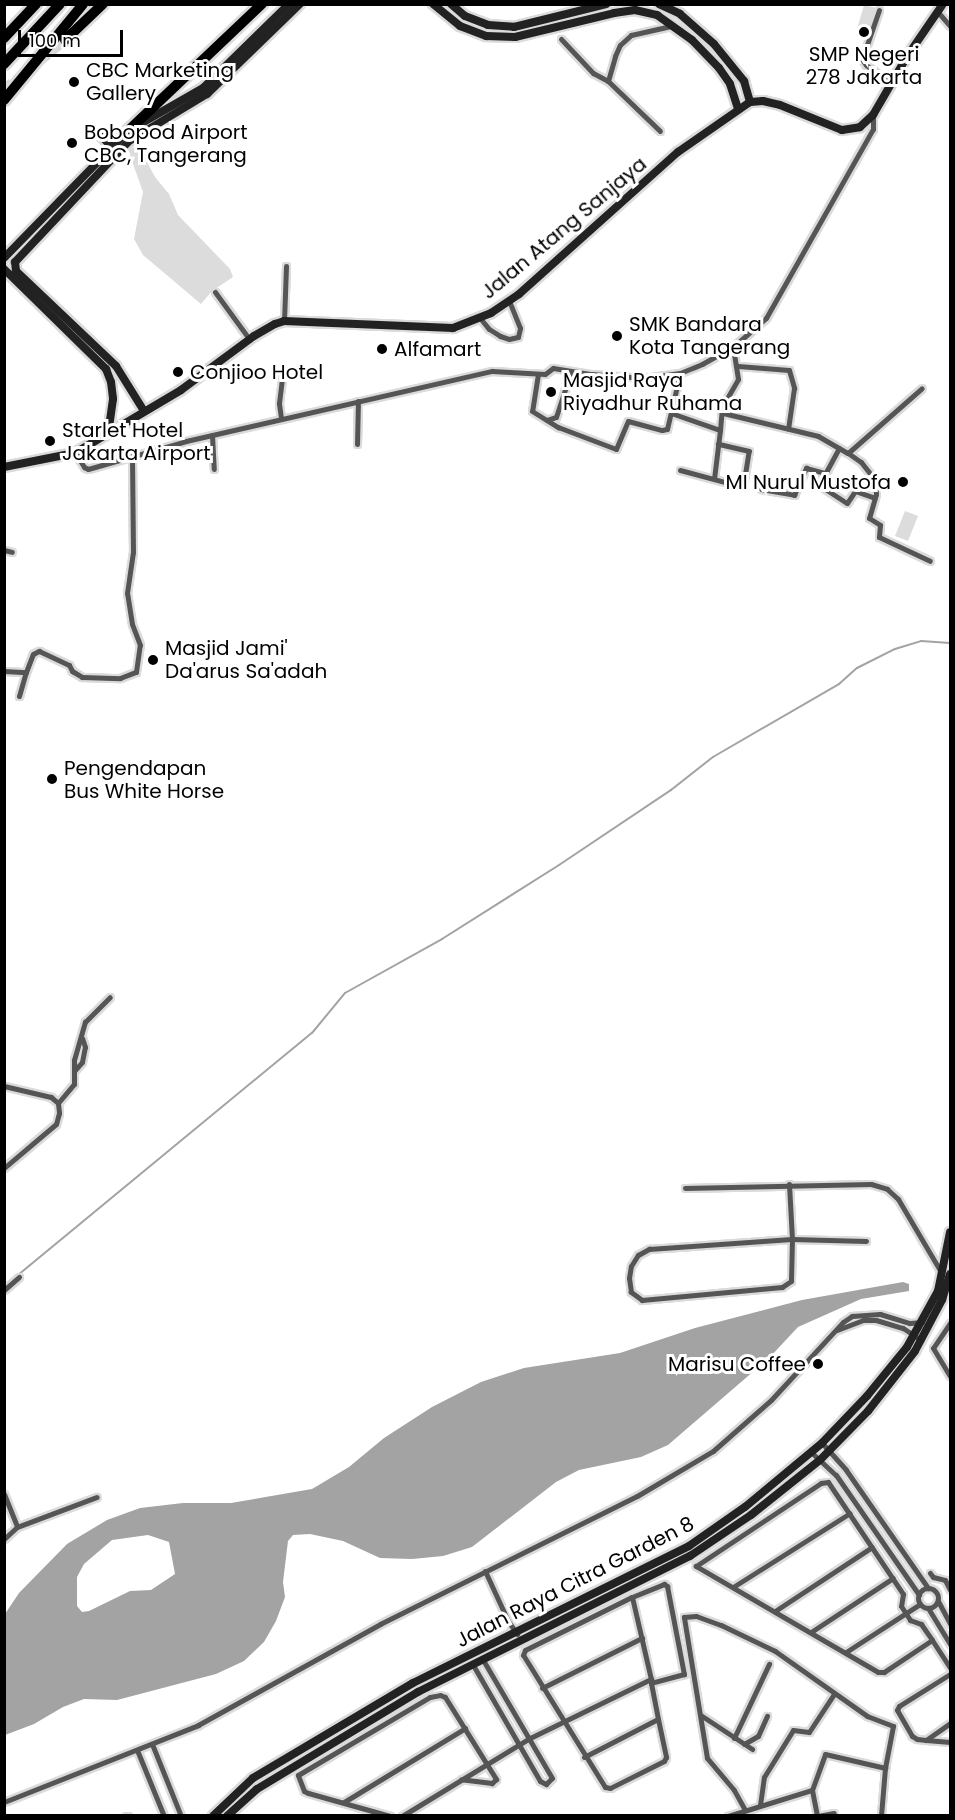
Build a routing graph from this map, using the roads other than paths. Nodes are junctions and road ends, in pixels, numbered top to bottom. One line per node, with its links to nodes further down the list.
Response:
1 (36, 4): 16 (highway)
2 (60, 4): 19 (highway)
3 (83, 4): 22 (highway)
4 (103, 4): 18 (highway)
5 (262, 4): 26 (highway)
6 (289, 4): 26 (street)
7 (300, 4): 29 (street)
8 (451, 4): 9 (street)
9 (606, 4)
10 (659, 4): 23 (street)
11 (437, 6): 14 (street)
12 (879, 10): 21 (street)
13 (941, 12): 15 (street); 21 (street)
14 (674, 25): 20 (street); 24 (street)
15 (951, 26)
16 (4, 38)
17 (561, 39): 20 (street)
18 (65, 40)
19 (4, 64)
20 (608, 81): 27 (street)
21 (891, 84): 25 (street)
22 (4, 100)
23 (750, 102): 24 (street, Jalan Atang Sanjaya); 25 (street)
24 (738, 109): 34 (street, Jalan Atang Sanjaya)
25 (873, 115): 38 (street)
26 (128, 131): 29 (street)
27 (660, 131)
28 (102, 137): 29 (street)
29 (114, 149): 30 (street); 46 (street)
30 (4, 258)
31 (286, 267): 36 (street)
32 (4, 268): 53 (street)
33 (215, 292): 37 (street)
34 (510, 301): 35 (street, Jalan Atang Sanjaya); 35 (street)
35 (480, 318): 36 (street, Jalan Atang Sanjaya)
36 (284, 321): 37 (street, Jalan Atang Sanjaya)
37 (250, 340): 46 (street, Jalan Atang Sanjaya)
38 (734, 350): 39 (street); 43 (street)
39 (738, 366): 48 (street); 51 (street)
40 (283, 370): 49 (street)
41 (571, 371): 42 (street); 43 (street); 50 (street)
42 (537, 376): 45 (street); 50 (street)
43 (680, 376): 47 (street)
44 (922, 388): 59 (street)
45 (358, 401): 54 (street); 55 (street)
46 (144, 411): 53 (street, Jalan Atang Sanjaya)
47 (671, 413): 50 (street); 52 (street)
48 (723, 413): 51 (street); 52 (street)
49 (281, 415)
50 (547, 420)
51 (788, 429): 57 (street)
52 (720, 430): 56 (street)
53 (108, 434): 58 (street, Jalan Atang Sanjaya)
54 (212, 435): 60 (street); 62 (street)
55 (357, 444)
56 (718, 444): 65 (street); 65 (street)
57 (840, 448): 59 (street); 64 (street)
58 (75, 453): 60 (street); 61 (street, Jalan Atang Sanjaya)
59 (848, 453): 67 (street)
60 (132, 456): 72 (street)
61 (4, 467)
62 (214, 470)
63 (680, 470): 65 (street)
64 (825, 473): 66 (street); 67 (street)
65 (714, 479)
66 (760, 489)
67 (876, 498): 70 (street)
68 (4, 550): 69 (street)
69 (12, 552)
70 (930, 561)
71 (4, 671): 72 (street)
72 (26, 672): 73 (street)
73 (19, 696)
74 (110, 997): 76 (street)
75 (4, 1086): 76 (street)
76 (58, 1103): 77 (street)
77 (4, 1168)
78 (789, 1184): 79 (street); 81 (street); 83 (street)
79 (685, 1188)
80 (951, 1232): 83 (street, Jalan Raya Citra Garden 8)
81 (792, 1239): 81 (street); 82 (street)
82 (866, 1241)
83 (948, 1276): 86 (street, Jalan Raya Citra Garden 8); 89 (street, Jalan Raya Citra Garden 8)
84 (19, 1278): 85 (street)
85 (4, 1290)
86 (922, 1322): 88 (street); 89 (street, Jalan Raya Citra Garden 8)
87 (951, 1323): 90 (street)
88 (836, 1330): 89 (street); 101 (street)
89 (918, 1337): 91 (street, Jalan Raya Citra Garden 8); 92 (street, Jalan Raya Citra Garden 8)
90 (951, 1376)
91 (822, 1443): 92 (street); 93 (street, Jalan Raya Citra Garden 8)
92 (830, 1450): 94 (street, Jalan Raya Citra Garden 8); 105 (street)
93 (812, 1453): 94 (street); 116 (street, Jalan Raya Citra Garden 8)
94 (820, 1460): 108 (street); 119 (street, Jalan Raya Citra Garden 8)
95 (4, 1494): 98 (street)
96 (97, 1497): 98 (street)
97 (850, 1513): 100 (street); 104 (street); 104 (street)
98 (17, 1527): 99 (street)
99 (4, 1539)
100 (872, 1547): 103 (street); 113 (street)
101 (485, 1571): 116 (street); 145 (street)
102 (930, 1573): 106 (street)
103 (893, 1578): 114 (street); 117 (street)
104 (733, 1587): 113 (street)
105 (928, 1588): 107 (street); 108 (street)
106 (950, 1588): 107 (street)
107 (936, 1593): 110 (street)
108 (919, 1595): 111 (street)
109 (632, 1597): 118 (street); 129 (street); 131 (street)
110 (938, 1602): 112 (street); 115 (street)
111 (920, 1604): 112 (street); 114 (street)
112 (928, 1608): 121 (street)
113 (775, 1611): 117 (street)
114 (906, 1613): 120 (street); 122 (street)
115 (951, 1624)
116 (514, 1629): 119 (street); 135 (street, Jalan Raya Citra Garden 8)
117 (811, 1632): 122 (street)
118 (642, 1638): 129 (street); 131 (street)
119 (520, 1640): 123 (street, Jalan Raya Citra Garden 8)
120 (932, 1640): 122 (street); 126 (street)
121 (951, 1644)
122 (846, 1652)
123 (483, 1660): 125 (street, Jalan Raya Citra Garden 8); 128 (street)
124 (769, 1664): 141 (street)
125 (473, 1665): 130 (street); 139 (street, Jalan Raya Citra Garden 8)
126 (951, 1668)
127 (951, 1674): 143 (street)
128 (494, 1678): 130 (street); 142 (street)
129 (651, 1681): 136 (street); 137 (street)
130 (483, 1683): 146 (street)
131 (542, 1688): 137 (street)
132 (834, 1695): 133 (street); 152 (street); 157 (street)
133 (702, 1716): 141 (street); 158 (street)
134 (767, 1716): 147 (street)
135 (353, 1719): 139 (street); 162 (street, Jalan Raya Citra Garden 8)
136 (658, 1719): 150 (street); 150 (street)
137 (562, 1722): 142 (street); 150 (street)
138 (951, 1724): 143 (street)
139 (359, 1728): 163 (street, Jalan Raya Citra Garden 8)
140 (465, 1728): 151 (street); 156 (street); 156 (street)
141 (734, 1737): 147 (street)
142 (530, 1738): 146 (street); 146 (street)
143 (926, 1740): 144 (street)
144 (951, 1742)
145 (152, 1744): 149 (street); 161 (street)
146 (519, 1744): 151 (street)
147 (744, 1744): 148 (street)
148 (752, 1749)
149 (137, 1750): 155 (street); 160 (street)
150 (584, 1757)
151 (486, 1764): 153 (street); 153 (street)
152 (885, 1768): 154 (street); 168 (street)
153 (461, 1779): 165 (street)
154 (812, 1790): 157 (street); 167 (street)
155 (4, 1802)
156 (344, 1802): 164 (street)
157 (760, 1805): 158 (street)
158 (745, 1810): 166 (street)
159 (834, 1814): 167 (street)
160 (164, 1815)
161 (181, 1815)
162 (213, 1815)
163 (226, 1815)
164 (390, 1815)
165 (402, 1815)
166 (728, 1815)
167 (817, 1815)
168 (881, 1815)

